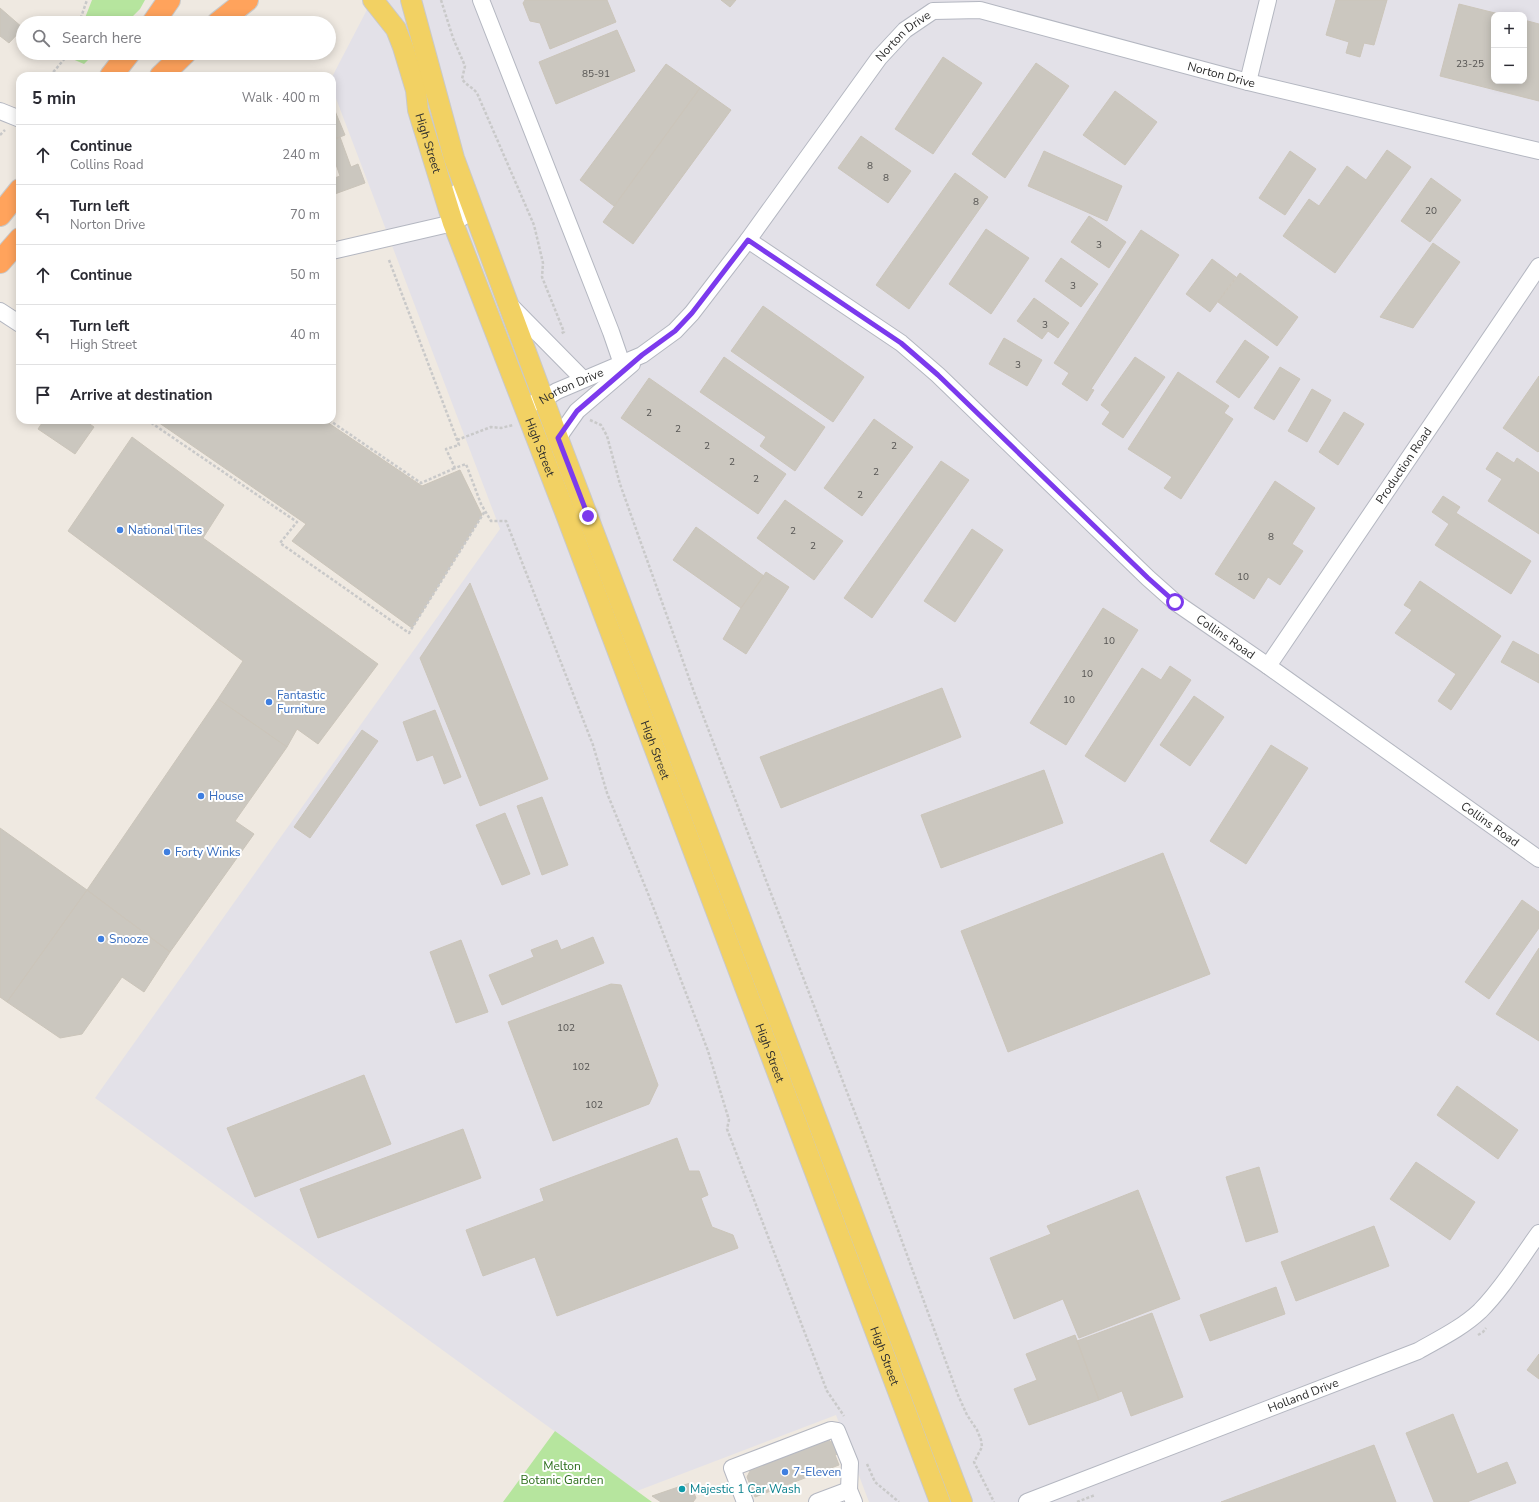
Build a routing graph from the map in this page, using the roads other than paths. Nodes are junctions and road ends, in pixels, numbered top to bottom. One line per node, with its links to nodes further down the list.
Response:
1 (168, 0): 7 (highway)
2 (247, 0): 8 (highway)
3 (373, 0): 20 (main road, High Street)
4 (411, 0): 17 (main road, High Street)
5 (481, 0): 30 (street)
6 (1268, 0): 13 (street)
7 (158, 16)
8 (227, 16)
9 (124, 60): 11 (highway)
10 (178, 60): 12 (highway)
11 (114, 72)
12 (165, 72)
13 (1248, 82): 16 (street, Norton Drive); 21 (street, Norton Drive)
14 (0, 111): 15 (street)
15 (16, 117)
16 (1539, 152)
17 (454, 158): 20 (street); 26 (main road, High Street)
18 (16, 195): 19 (highway)
19 (0, 215)
20 (453, 224): 23 (street); 33 (main road, High Street)
21 (748, 240): 29 (street, Norton Drive); 35 (street, Collins Road)
22 (16, 244): 24 (highway)
23 (336, 251)
24 (0, 262)
25 (1539, 266): 35 (street, Production Road)
26 (508, 302): 31 (street); 32 (main road, High Street)
27 (0, 311): 28 (street)
28 (16, 321)
29 (642, 355): 30 (street, Norton Drive); 34 (street)
30 (622, 364): 31 (street, Norton Drive)
31 (583, 379): 32 (street, Norton Drive)
32 (544, 399): 33 (street, Norton Drive); 34 (main road, High Street)
33 (526, 412): 39 (main road, High Street)
34 (558, 438): 42 (main road, High Street)
35 (1268, 666): 36 (street, Collins Road)
36 (1539, 859)
37 (1539, 1233): 43 (street, Holland Drive)
38 (851, 1496): 40 (street); 41 (street)
39 (934, 1496)
40 (745, 1502)
41 (817, 1502)
42 (962, 1502)
43 (1027, 1502)

